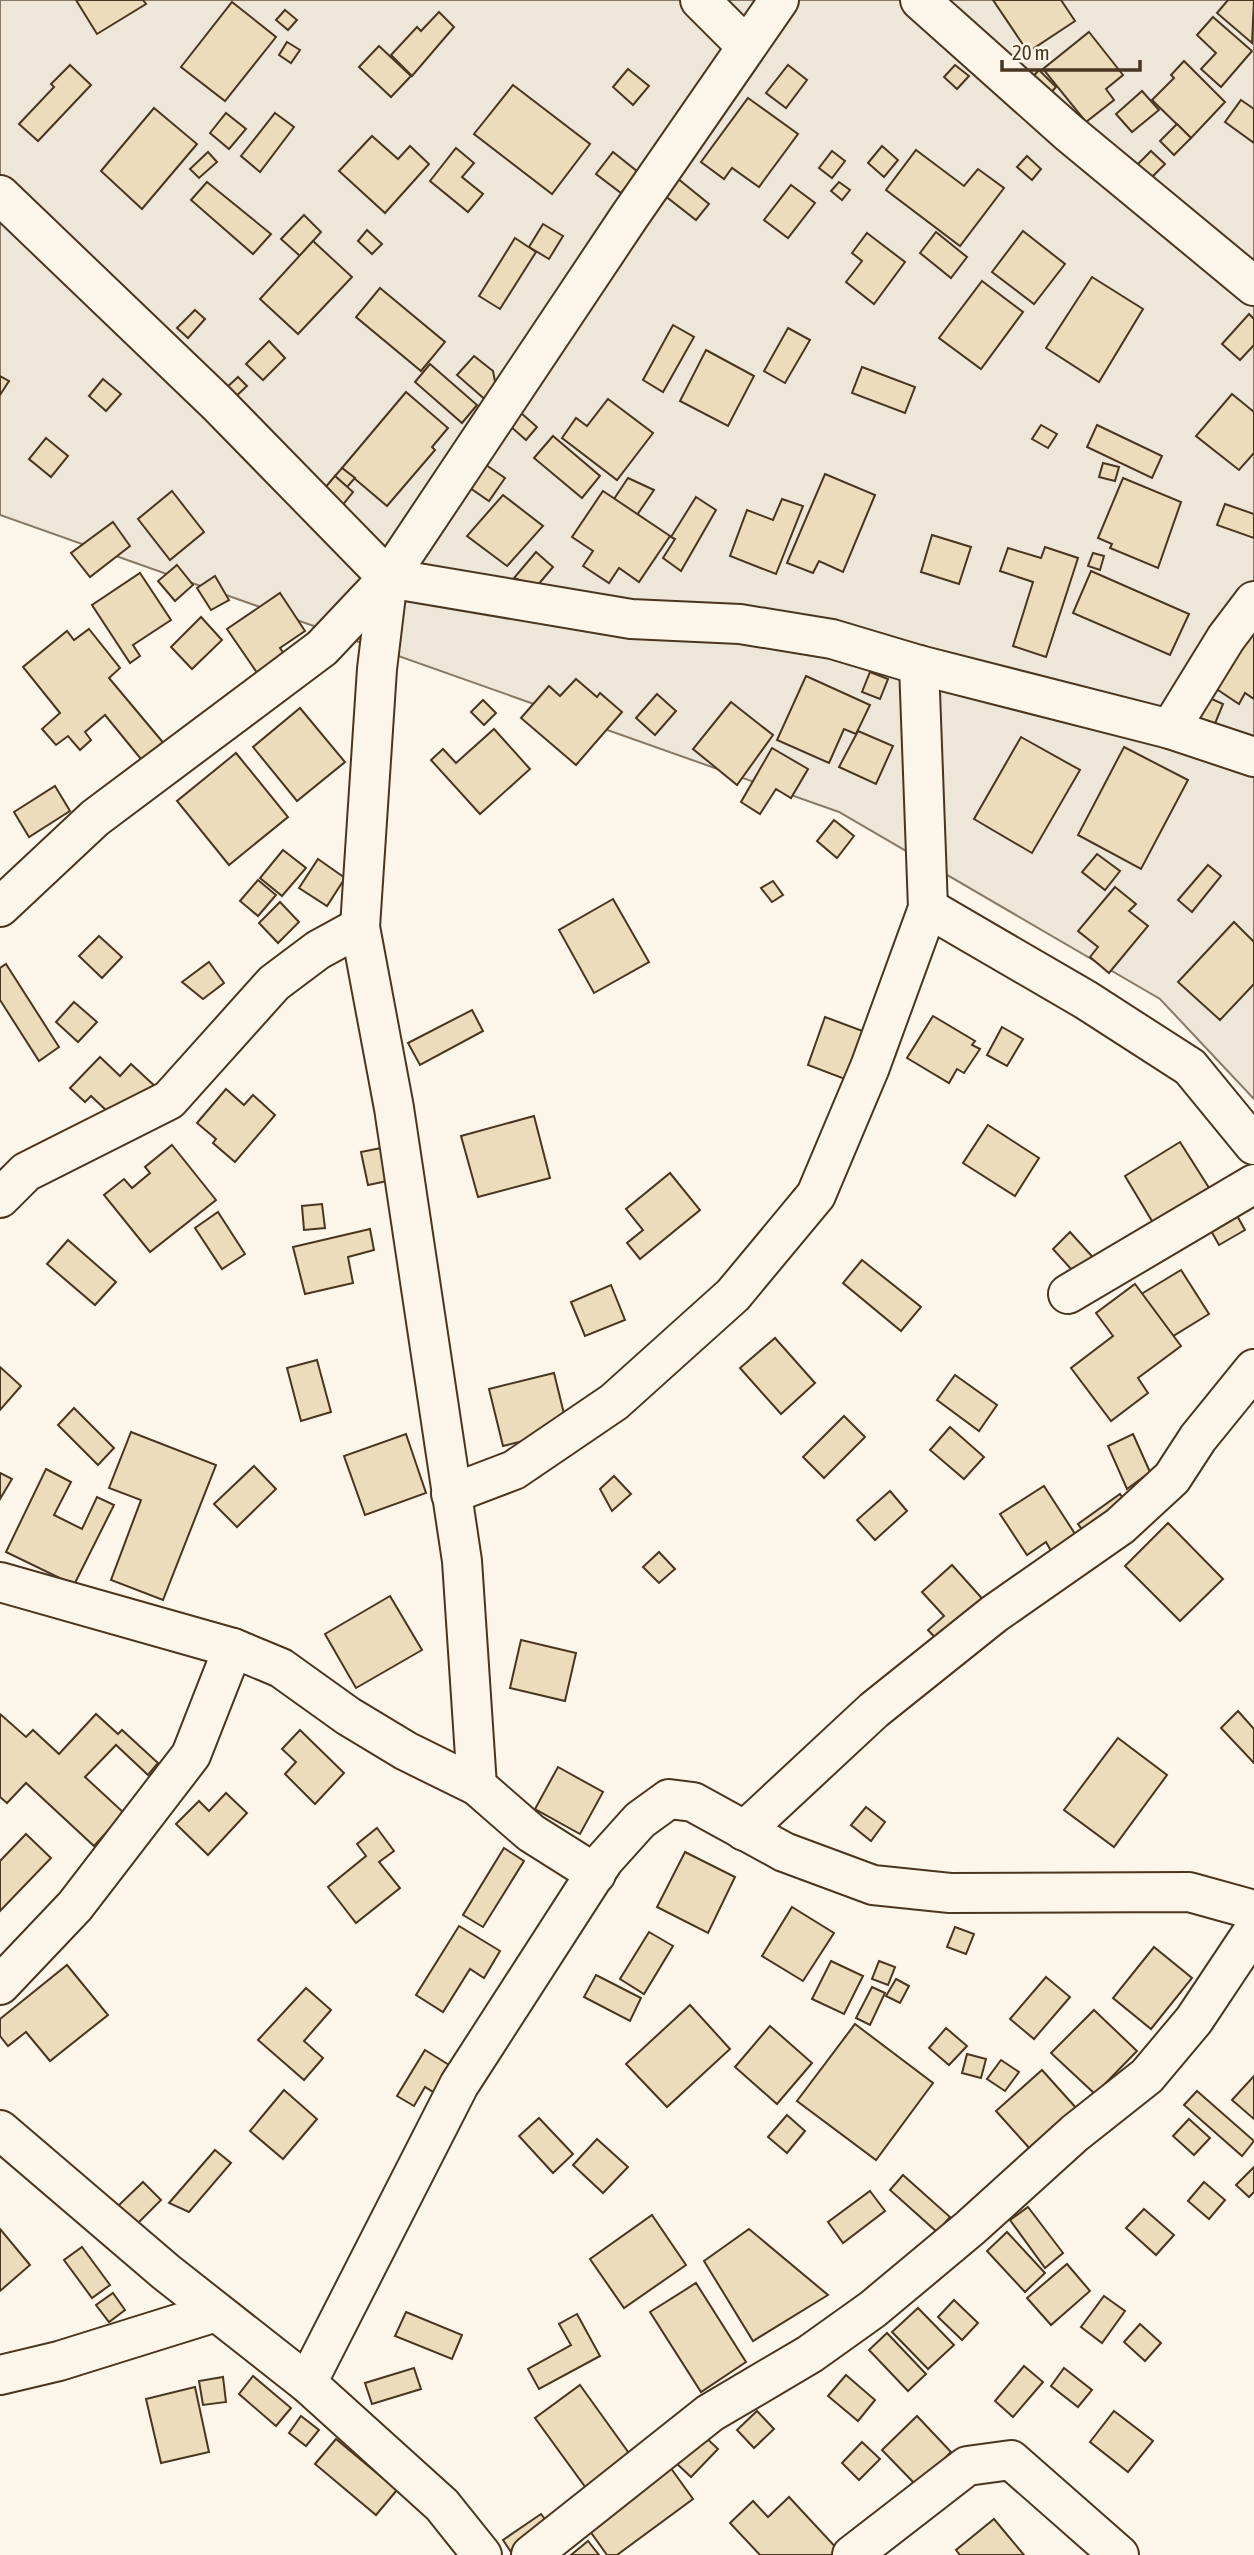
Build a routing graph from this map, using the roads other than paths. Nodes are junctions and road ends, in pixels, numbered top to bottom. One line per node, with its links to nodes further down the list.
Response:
1 (701, 0): 4 (street)
2 (779, 0): 4 (street)
3 (920, 0): 6 (street)
4 (745, 45): 7 (street)
5 (0, 195): 7 (street)
6 (1254, 286)
7 (387, 578): 9 (street); 12 (street); 14 (street)
8 (1254, 601): 10 (street)
9 (919, 665): 10 (street); 13 (street)
10 (1170, 729): 11 (street)
11 (1254, 757)
12 (0, 907)
13 (928, 908): 15 (street); 20 (street)
14 (360, 927): 17 (street); 20 (street)
15 (1254, 1145)
16 (1254, 1184): 18 (street)
17 (0, 1198)
18 (1068, 1294)
19 (1254, 1369): 24 (street)
20 (451, 1494): 23 (street)
21 (0, 1582): 22 (street)
22 (233, 1648): 23 (street); 28 (street)
23 (477, 1786): 25 (street)
24 (744, 1831): 25 (street); 26 (street)
25 (596, 1874): 32 (street)
26 (1254, 1910)
27 (1254, 1930): 34 (street)
28 (0, 1985)
29 (0, 2130): 30 (street)
30 (216, 2312): 31 (street); 32 (street)
31 (0, 2375)
32 (307, 2383): 33 (street)
33 (482, 2555)
34 (531, 2555)
35 (852, 2555): 36 (street)
36 (1119, 2555)

